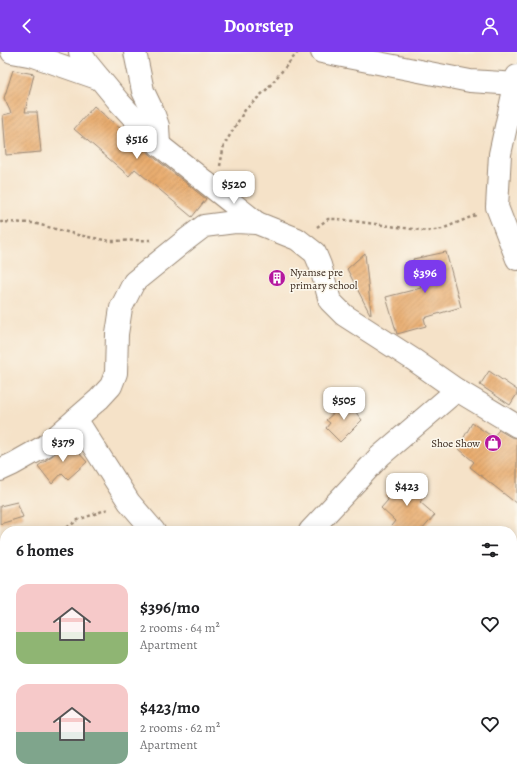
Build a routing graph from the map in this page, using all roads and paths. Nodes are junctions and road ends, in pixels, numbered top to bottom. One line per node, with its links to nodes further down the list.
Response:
1 (12, 52): 6 (street)
2 (80, 52): 6 (street)
3 (135, 52): 8 (street)
4 (298, 52): 9 (path)
5 (322, 52): 7 (street)
6 (100, 79): 8 (street)
7 (516, 81): 10 (street)
8 (159, 145): 9 (street)
9 (214, 188): 12 (street)
10 (497, 207): 14 (path); 15 (street)
11 (0, 222): 13 (path)
12 (257, 222): 13 (street); 14 (street)
13 (187, 239): 17 (street)
14 (307, 247): 16 (street)
15 (517, 259)
16 (457, 390): 18 (street); 23 (street)
17 (76, 419): 19 (street); 20 (street)
18 (517, 426)
19 (0, 470)
20 (129, 502): 21 (path); 22 (street)
21 (69, 526)
22 (150, 526)
23 (315, 526)

